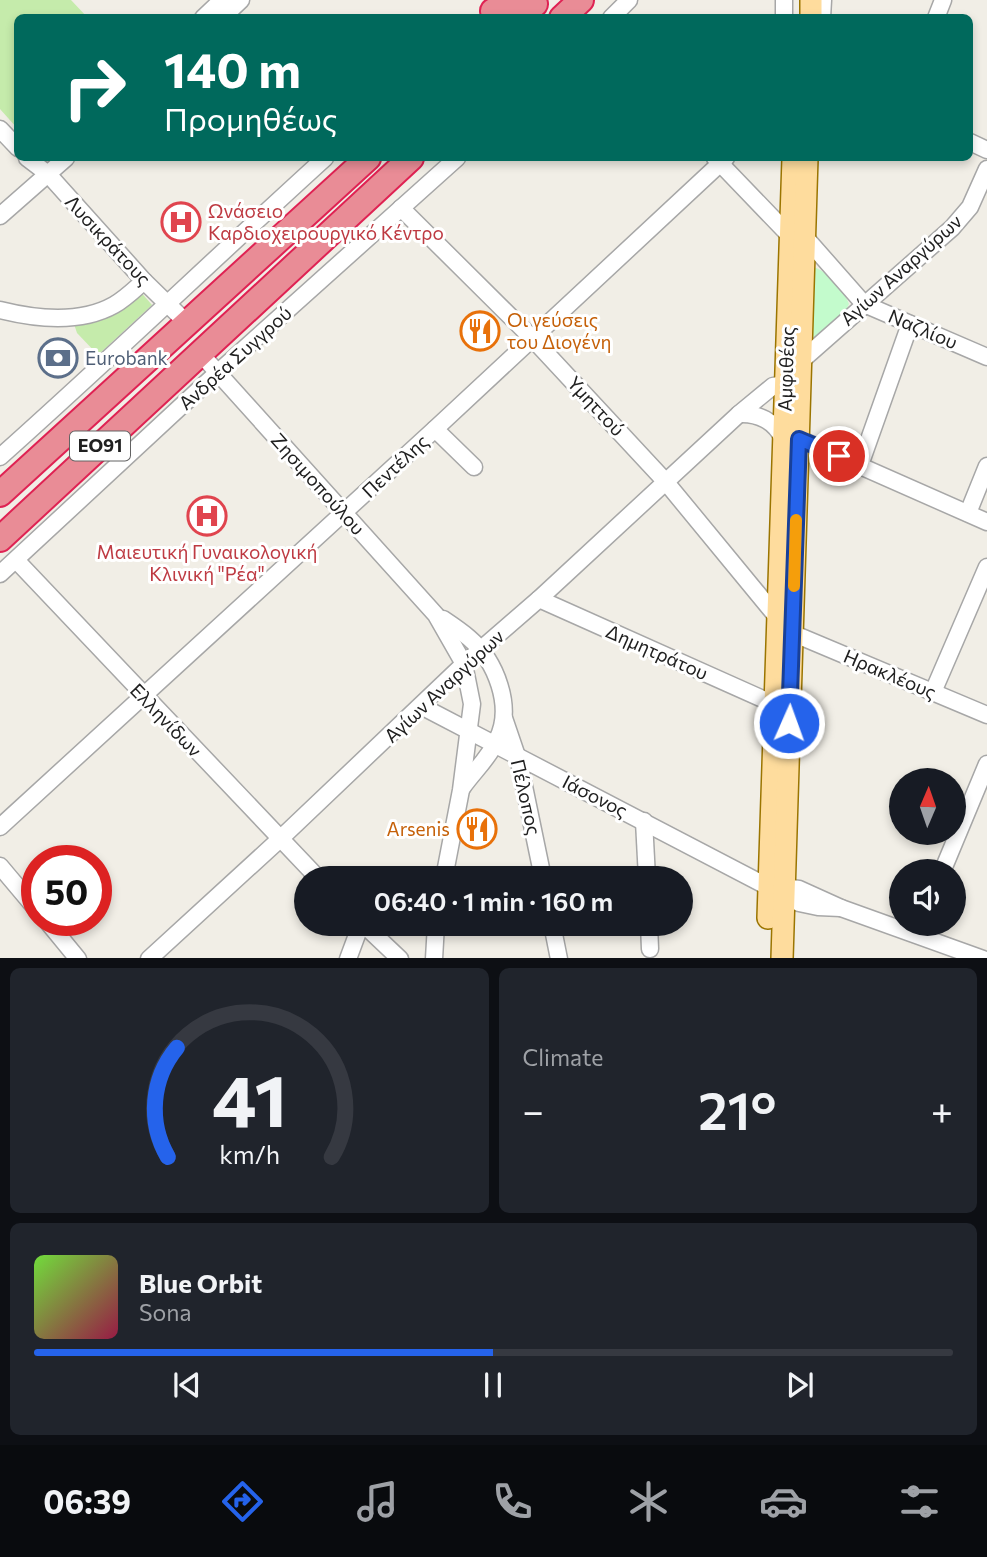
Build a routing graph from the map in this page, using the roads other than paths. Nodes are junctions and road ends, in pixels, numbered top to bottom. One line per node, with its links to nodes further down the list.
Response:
1 (629, 0): 6 (street)
2 (233, 1): 4 (street)
3 (532, 7): 5 (highway)
4 (210, 14)
5 (489, 14)
6 (615, 14)
7 (0, 129): 8 (street)
8 (14, 144)
9 (322, 161): 24 (street)
10 (365, 161): 27 (highway, ΕΟ91)
11 (408, 161): 30 (highway, Ανδρέα Συγγρού / ΕΟ91)
12 (454, 161): 20 (street, Ανδρέα Συγγρού)
13 (719, 161): 29 (street, Πεντέλης)
14 (721, 161): 22 (street, Ναζλίου)
15 (793, 161): 22 (main road, Αμφιθέας)
16 (41, 164): 19 (street); 21 (street); 23 (street, Λυσικράτους)
17 (809, 164): 22 (main road, Αμφιθέας)
18 (987, 169): 25 (street, Αγίων Αναργύρων)
19 (0, 204)
20 (401, 208): 29 (street, Υμηττού); 33 (street, Ανδρέα Συγγρού)
21 (0, 216)
22 (798, 237): 25 (street, Ναζλίου); 32 (main road, Αμφιθέας); 34 (main road, Αμφιθέας)
23 (144, 281): 24 (street, Λυσικράτους); 26 (street)
24 (166, 302): 27 (street, Λυσικράτους); 38 (street)
25 (864, 304): 28 (street, Ναζλίου); 32 (street, Αγίων Αναργύρων)
26 (0, 310)
27 (187, 323): 43 (highway, ΕΟ91)
28 (911, 324): 31 (street, Ναζλίου); 39 (street)
29 (533, 339): 36 (street, Πεντέλης); 42 (street, Υμηττού)
30 (200, 354): 33 (street, Ζησιμοπούλου); 47 (highway, Ανδρέα Συγγρού / ΕΟ91)
31 (987, 357)
32 (801, 361): 37 (main road, Αμφιθέας)
33 (218, 373): 44 (street, Ζησιμοπούλου); 48 (street, Ανδρέα Συγγρού)
34 (785, 384): 35 (street, Αγίων Αναργύρων); 37 (main road, Αμφιθέας)
35 (739, 414): 37 (street); 42 (street, Αγίων Αναργύρων)
36 (435, 429): 41 (street); 44 (street, Πεντέλης)
37 (791, 439): 39 (street); 53 (main road, Αμφιθέας); 54 (main road, Αμφιθέας)
38 (0, 457)
39 (860, 465): 45 (street)
40 (987, 466): 45 (street)
41 (474, 467)
42 (665, 481): 51 (street, Αγίων Αναργύρων); 53 (street, Υμηττού)
43 (0, 494)
44 (344, 513): 52 (street, Ζησιμοπούλου); 58 (street, Πεντέλης)
45 (968, 513): 46 (street)
46 (987, 522)
47 (0, 539)
48 (16, 560): 50 (street, Ανδρέα Συγγρού); 58 (street, Ελληνίδων)
49 (987, 567): 57 (street)
50 (0, 575)
51 (540, 599): 55 (street, Αγίων Αναργύρων); 59 (street, Δημητράτου)
52 (436, 615): 55 (street, Ζησιμοπούλου); 56 (street, Ζησιμοπούλου)
53 (777, 617): 59 (main road, Αμφιθέας)
54 (792, 633): 57 (street, Ηρακλέους); 79 (main road, Αμφιθέας)
55 (480, 650): 56 (street, Αγίων Αναργύρων); 62 (street, Ζησιμοπούλου)
56 (464, 664): 60 (street, Αγίων Αναργύρων); 63 (street, Ζησιμοπούλου)
57 (933, 692): 61 (street, Ηρακλέους)
58 (144, 697): 71 (street, Πεντέλης); 72 (street, Ελληνίδων)
59 (774, 704): 79 (main road, Αμφιθέας)
60 (421, 706): 63 (street, Ιάσονος); 72 (street, Αγίων Αναργύρων)
61 (987, 715)
62 (503, 718): 64 (street, Ζησιμοπούλου); 65 (street, Πέλοπος)
63 (470, 731): 64 (street, Ιάσονος); 69 (street, Ζησιμοπούλου)
64 (495, 744): 65 (street, Ιάσονος); 69 (street, Ζησιμοπούλου)
65 (517, 755): 67 (street, Ιάσονος); 68 (street, Πέλοπος)
66 (987, 764): 73 (street)
67 (555, 775): 68 (street); 70 (street, Ιάσονος)
68 (525, 789): 77 (street, Πέλοπος)
69 (461, 790): 76 (street, Ζησιμοπούλου)
70 (644, 821): 78 (street); 79 (street, Ιάσονος)
71 (0, 828)
72 (280, 839): 75 (street, Ελληνίδων); 91 (street, Αγίων Αναργύρων)
73 (947, 859)
74 (0, 866): 80 (street)
75 (306, 866)
76 (446, 866)
77 (541, 866)
78 (646, 866)
79 (778, 889): 81 (street, Ιάσονος); 96 (main road, Αμφιθέας); 97 (main road, Αμφιθέας)
80 (21, 891)
81 (889, 921)
82 (59, 936): 90 (street)
83 (357, 936): 92 (street)
84 (375, 936): 93 (street)
85 (435, 936): 94 (street)
86 (554, 936): 95 (street)
87 (650, 936): 89 (street)
88 (934, 936): 98 (street, Ιάσονος)
89 (650, 948)
90 (78, 958)
91 (149, 958)
92 (348, 958)
93 (400, 958)
94 (433, 958)
95 (559, 958)
96 (768, 958)
97 (782, 958)
98 (983, 958)

